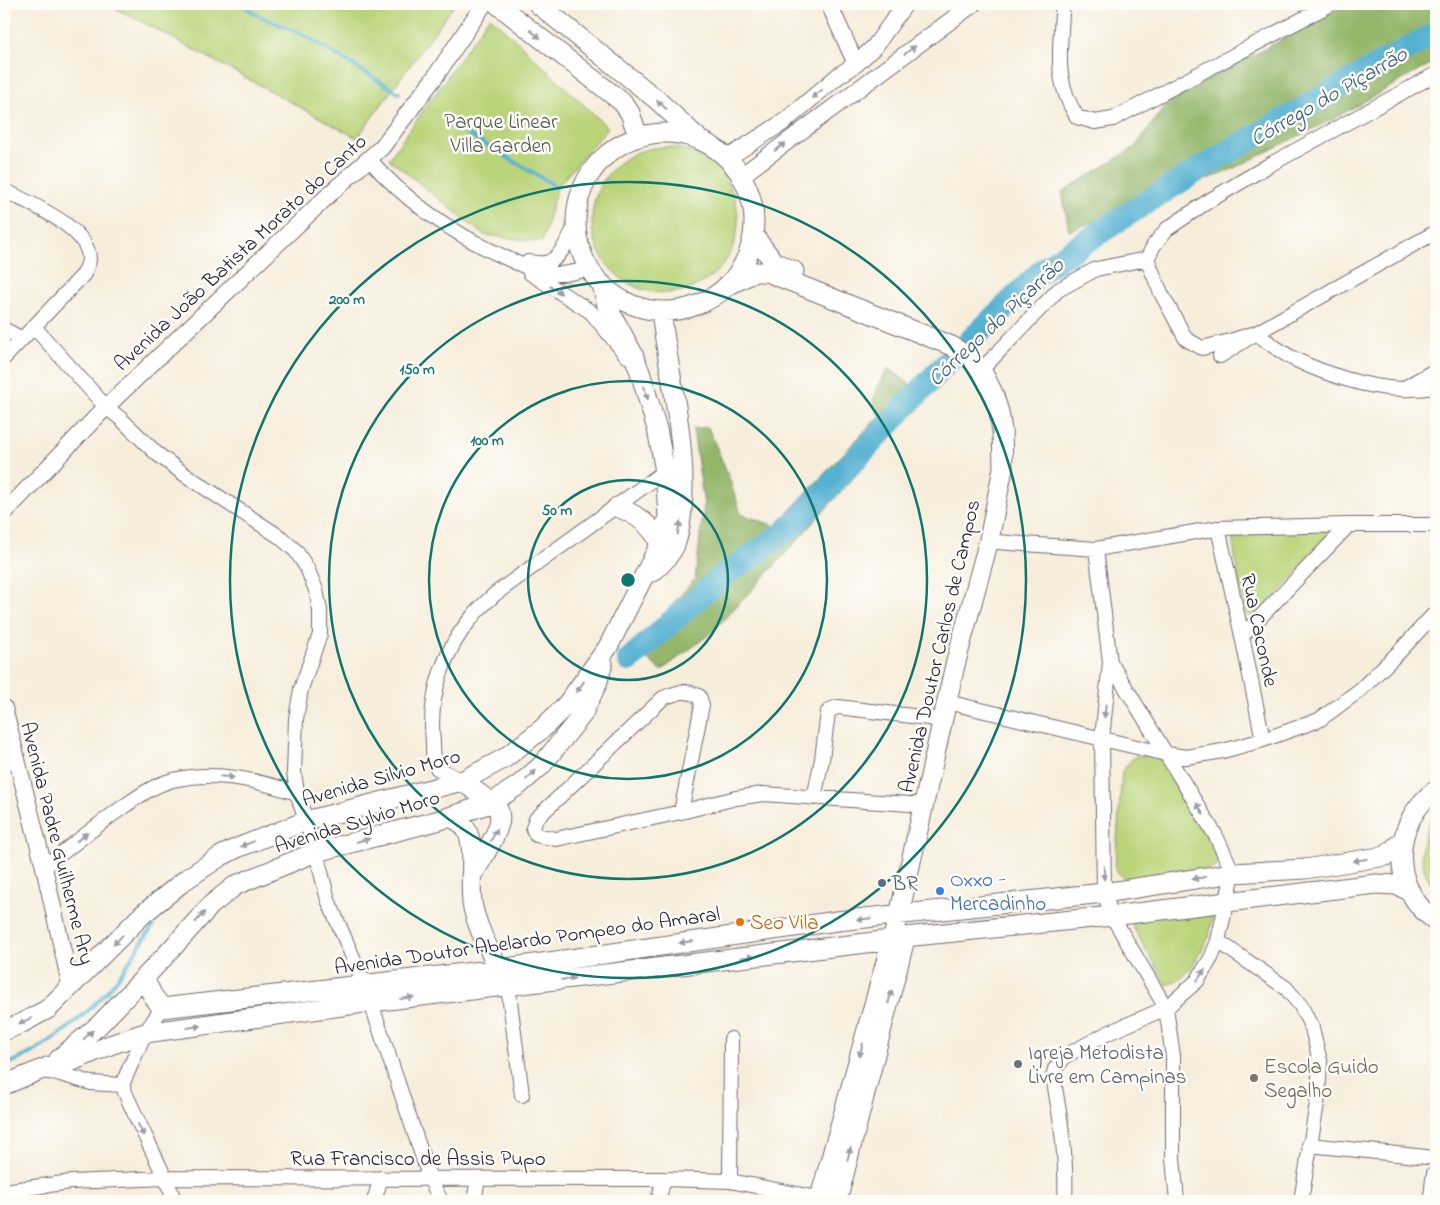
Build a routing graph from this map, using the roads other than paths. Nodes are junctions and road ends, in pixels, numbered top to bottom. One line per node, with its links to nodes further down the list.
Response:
1 (484, 4): 16 (street, Avenida João Batista Morato do Canto)
2 (497, 4): 13 (main road, one-way to 13)
3 (538, 4): 14 (main road, one-way to 3)
4 (829, 4): 11 (street)
5 (893, 4): 10 (street)
6 (905, 4): 10 (street)
7 (973, 4): 17 (street, one-way to 7)
8 (1331, 4): 9 (street)
9 (1061, 7)
10 (885, 32): 11 (street)
11 (856, 64): 15 (street, one-way to 15)
12 (1436, 74): 22 (street)
13 (638, 136): 14 (main road); 19 (main road)
14 (698, 138): 15 (main road)
15 (728, 157): 17 (main road)
16 (369, 159): 23 (street); 40 (street, Avenida João Batista Morato do Canto)
17 (741, 176): 21 (main road)
18 (4, 190): 28 (street)
19 (575, 226): 23 (street); 24 (main road)
20 (1436, 232): 30 (street)
21 (754, 236): 26 (main road); 32 (main road, Avenida Doutor Carlos de Campos)
22 (1147, 259): 30 (street); 35 (street)
23 (515, 263): 24 (street); 37 (street, one-way to 37)
24 (588, 268): 25 (main road)
25 (602, 284): 27 (main road); 37 (main road, Avenida Silvio Moro)
26 (729, 285): 27 (main road); 32 (main road, Avenida Doutor Carlos de Campos)
27 (661, 311): 41 (main road)
28 (34, 327): 31 (street); 40 (street)
29 (4, 328): 31 (street)
30 (1256, 333): 33 (street); 39 (street)
31 (22, 339): 34 (street)
32 (954, 343): 35 (main road, Avenida Doutor Carlos de Campos)
33 (1220, 356)
34 (4, 358)
35 (979, 359): 47 (main road, Avenida Doutor Carlos de Campos)
36 (1436, 370): 39 (street)
37 (640, 372): 41 (main road, Avenida Silvio Moro, one-way to 41)
38 (1436, 387): 39 (street)
39 (1402, 389)
40 (106, 407): 43 (street, Avenida João Batista Morato do Canto); 65 (street)
41 (674, 468): 42 (street); 48 (main road, Avenida Silvio Moro); 50 (main road, one-way to 41)
42 (617, 507): 48 (main road); 63 (street)
43 (4, 513)
44 (1349, 524): 45 (street); 46 (street); 52 (street)
45 (1436, 525)
46 (1218, 528): 49 (street); 52 (street, Rua Caconde)
47 (993, 541): 49 (street); 55 (main road, Avenida Doutor Carlos de Campos)
48 (660, 544): 50 (main road, Avenida Silvio Moro)
49 (1096, 548): 54 (street)
50 (642, 580): 53 (main road, Avenida Silvio Moro)
51 (1436, 612): 60 (street)
52 (1242, 636): 60 (street, Rua Caconde)
53 (608, 647): 63 (main road, Avenida Silvio Moro, one-way to 63); 67 (main road, Avenida Sylvio Moro, one-way to 53)
54 (1110, 662): 59 (street, one-way to 59); 61 (street)
55 (951, 703): 57 (main road, Avenida Doutor Carlos de Campos); 59 (street); 80 (main road, Avenida Doutor Carlos de Campos)
56 (4, 708): 58 (street, Avenida Padre Guilherme Ary)
57 (942, 721): 66 (street); 68 (main road, Avenida Doutor Carlos de Campos)
58 (8, 738): 62 (street, Avenida Padre Guilherme Ary)
59 (1102, 738): 61 (street); 78 (street, one-way to 78)
60 (1263, 740): 61 (street)
61 (1166, 754): 75 (street, one-way to 61)
62 (11, 762): 74 (street, Avenida Padre Guilherme Ary)
63 (462, 781): 67 (main road); 71 (main road, Avenida Silvio Moro)
64 (1436, 790): 72 (main road)
65 (297, 793): 71 (street); 74 (street, one-way to 65)
66 (814, 798): 68 (street); 69 (street)
67 (491, 803): 70 (main road, Avenida Sylvio Moro); 76 (main road, one-way to 67)
68 (924, 805): 80 (main road, Avenida Doutor Carlos de Campos)
69 (681, 812): 69 (street)
70 (449, 817): 73 (main road, Avenida Sylvio Moro, one-way to 70); 76 (main road)
71 (306, 820): 73 (street); 90 (main road, Avenida Silvio Moro, one-way to 90)
72 (1403, 840): 75 (main road, Avenida Doutor Abelardo Pompeo do Amaral, one-way to 75); 77 (main road)
73 (316, 852): 88 (main road, Avenida Sylvio Moro, one-way to 73); 91 (street)
74 (44, 867): 90 (street, Avenida Padre Guilherme Ary)
75 (1233, 873): 78 (main road, Avenida Doutor Abelardo Pompeo do Amaral, one-way to 78); 79 (street)
76 (470, 877): 87 (main road)
77 (1410, 891): 79 (main road, Avenida Doutor Abelardo Pompeo do Amaral); 82 (main road)
78 (1104, 893): 80 (main road, Avenida Doutor Abelardo Pompeo do Amaral); 81 (street)
79 (1226, 901): 81 (main road, Avenida Doutor Abelardo Pompeo do Amaral); 85 (street)
80 (906, 915): 83 (main road, Avenida Doutor Abelardo Pompeo do Amaral, one-way to 83); 84 (main road, Avenida Doutor Carlos de Campos)
81 (1112, 916): 84 (main road, Avenida Doutor Abelardo Pompeo do Amaral); 93 (street)
82 (1436, 921)
83 (723, 937): 86 (main road); 87 (main road, Avenida Doutor Abelardo Pompeo do Amaral, one-way to 87)
84 (898, 939): 86 (main road, Avenida Doutor Abelardo Pompeo do Amaral, one-way to 84); 111 (main road, Avenida Doutor Carlos de Campos)
85 (1218, 942): 93 (street, one-way to 85); 101 (street)
86 (724, 959): 89 (main road, Avenida Doutor Abelardo Pompeo do Amaral, one-way to 86)
87 (499, 969): 89 (main road); 91 (main road, Avenida Doutor Abelardo Pompeo do Amaral)
88 (144, 979): 92 (main road); 97 (main road, Avenida Sylvio Moro, one-way to 88)
89 (508, 986): 91 (main road, Avenida Doutor Abelardo Pompeo do Amaral, one-way to 89); 100 (street)
90 (71, 988): 94 (main road, Avenida Silvio Moro, one-way to 94)
91 (368, 994): 92 (main road, Avenida Doutor Abelardo Pompeo do Amaral); 95 (main road, Avenida Doutor Abelardo Pompeo do Amaral, one-way to 91); 106 (street)
92 (162, 1008): 95 (street)
93 (1166, 1008): 117 (street); 118 (street)
94 (4, 1031)
95 (145, 1034): 97 (main road, Avenida Doutor Abelardo Pompeo do Amaral); 99 (street)
96 (731, 1039): 109 (street)
97 (45, 1068): 98 (main road); 99 (street)
98 (4, 1085)
99 (122, 1085): 104 (street, one-way to 104)
100 (522, 1095)
101 (1309, 1145): 102 (street); 119 (street)
102 (1436, 1158)
103 (1436, 1175): 120 (main road)
104 (165, 1178): 105 (street, Rua Francisco de Assis Pupo); 110 (street, Rua Francisco de Assis Pupo); 112 (street)
105 (381, 1178): 106 (street, Rua Francisco de Assis Pupo); 113 (street)
106 (430, 1179): 107 (street, Rua Francisco de Assis Pupo); 114 (street)
107 (478, 1179): 108 (street, Rua Francisco de Assis Pupo); 115 (street)
108 (664, 1180): 109 (street, Rua Francisco de Assis Pupo); 116 (street)
109 (730, 1182): 111 (street, Rua Francisco de Assis Pupo)
110 (4, 1191)
111 (826, 1200)
112 (175, 1201)
113 (374, 1201)
114 (441, 1201)
115 (474, 1201)
116 (658, 1201)
117 (1064, 1201)
118 (1177, 1201)
119 (1300, 1201)
120 (1433, 1201)

